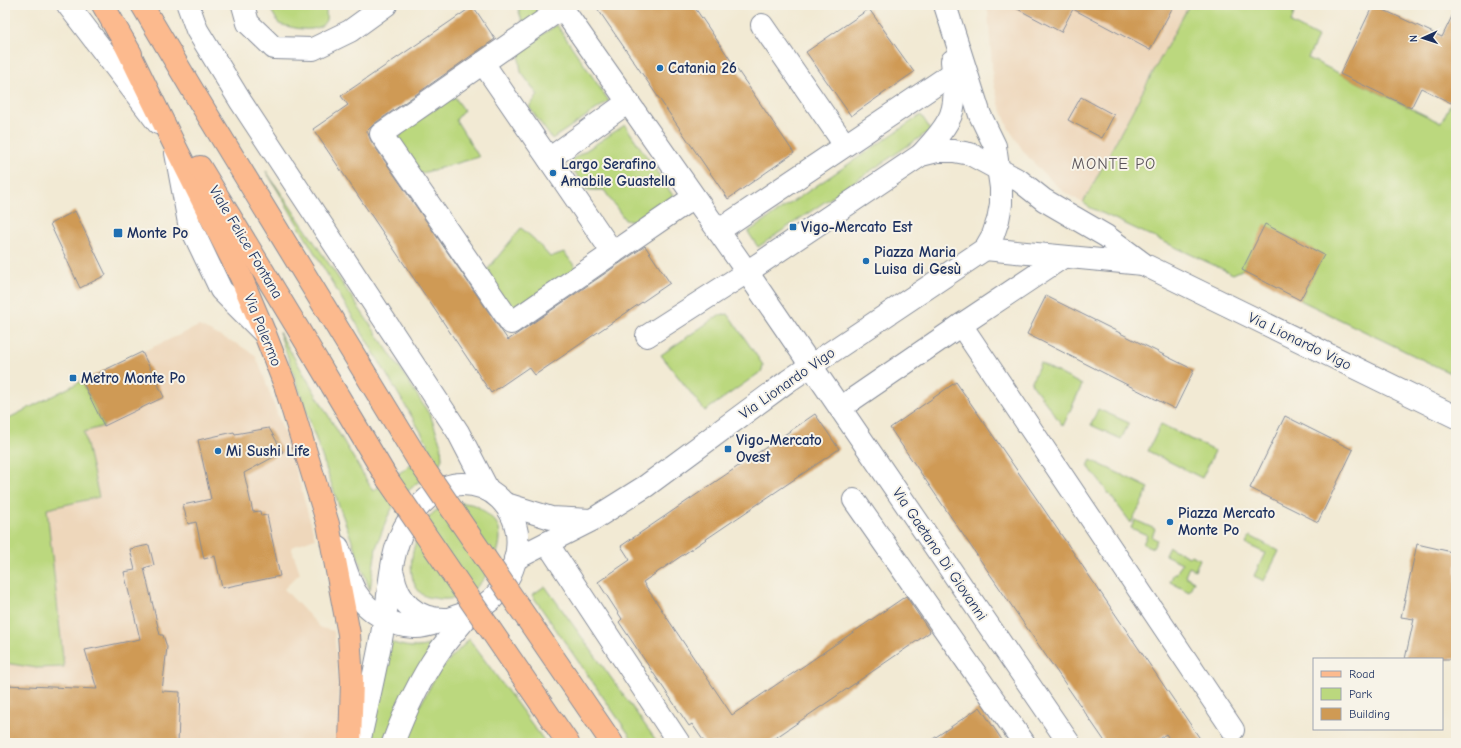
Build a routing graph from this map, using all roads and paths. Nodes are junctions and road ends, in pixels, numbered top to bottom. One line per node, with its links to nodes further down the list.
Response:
1 (68, 5): 15 (street)
2 (103, 5): 10 (main road, Viale Felice Fontana)
3 (142, 5): 50 (main road, bridge)
4 (188, 5): 32 (street)
5 (243, 5): 6 (street)
6 (386, 5)
7 (561, 7): 11 (street); 13 (street, Via Gaetano Di Giovanni)
8 (946, 9): 12 (street); 18 (street)
9 (762, 25): 14 (street)
10 (124, 42): 15 (main road, Via Palermo); 21 (main road, Viale Felice Fontana)
11 (483, 63): 17 (street); 23 (street)
12 (953, 73): 14 (street); 16 (street)
13 (628, 102): 17 (street); 19 (street, Via Gaetano Di Giovanni)
14 (845, 145): 20 (street)
15 (175, 146): 21 (street); 38 (main road, Via Palermo)
16 (921, 155): 18 (street); 26 (street)
17 (549, 159): 23 (street)
18 (998, 170): 22 (street); 25 (street)
19 (694, 197): 20 (street, Via Gaetano Di Giovanni); 23 (street)
20 (718, 231): 26 (street, Via Gaetano Di Giovanni)
21 (242, 235): 44 (main road, Viale Felice Fontana, bridge)
22 (985, 249): 24 (street); 29 (street, Via Lionardo Vigo)
23 (613, 253)
24 (1063, 257): 25 (street); 27 (street)
25 (1145, 265): 31 (street, Via Lionardo Vigo)
26 (747, 272): 28 (street); 29 (street, Via Gaetano Di Giovanni)
27 (961, 325): 30 (street); 45 (street)
28 (647, 336)
29 (811, 366): 30 (street, Via Gaetano Di Giovanni); 37 (street, Via Lionardo Vigo)
30 (840, 408): 53 (street, Via Gaetano Di Giovanni)
31 (1456, 417)
32 (458, 432): 33 (street); 34 (street)
33 (456, 484): 34 (street); 41 (street)
34 (488, 490): 36 (street)
35 (854, 500): 52 (street)
36 (506, 504): 37 (street); 40 (street)
37 (592, 520): 39 (street, Via Lionardo Vigo)
38 (328, 524): 42 (street); 46 (main road, Via Palermo)
39 (547, 543): 40 (street, Via Lionardo Vigo); 51 (street)
40 (516, 559): 44 (street)
41 (393, 562): 42 (street); 43 (street)
42 (385, 619): 43 (street); 47 (street)
43 (447, 619): 44 (street)
44 (480, 619): 48 (street); 49 (main road, Viale Felice Fontana)
45 (1233, 730)
46 (350, 743)
47 (359, 743)
48 (393, 743)
49 (568, 743)
50 (612, 743)
51 (679, 743)
52 (1024, 743)
53 (1069, 743)

